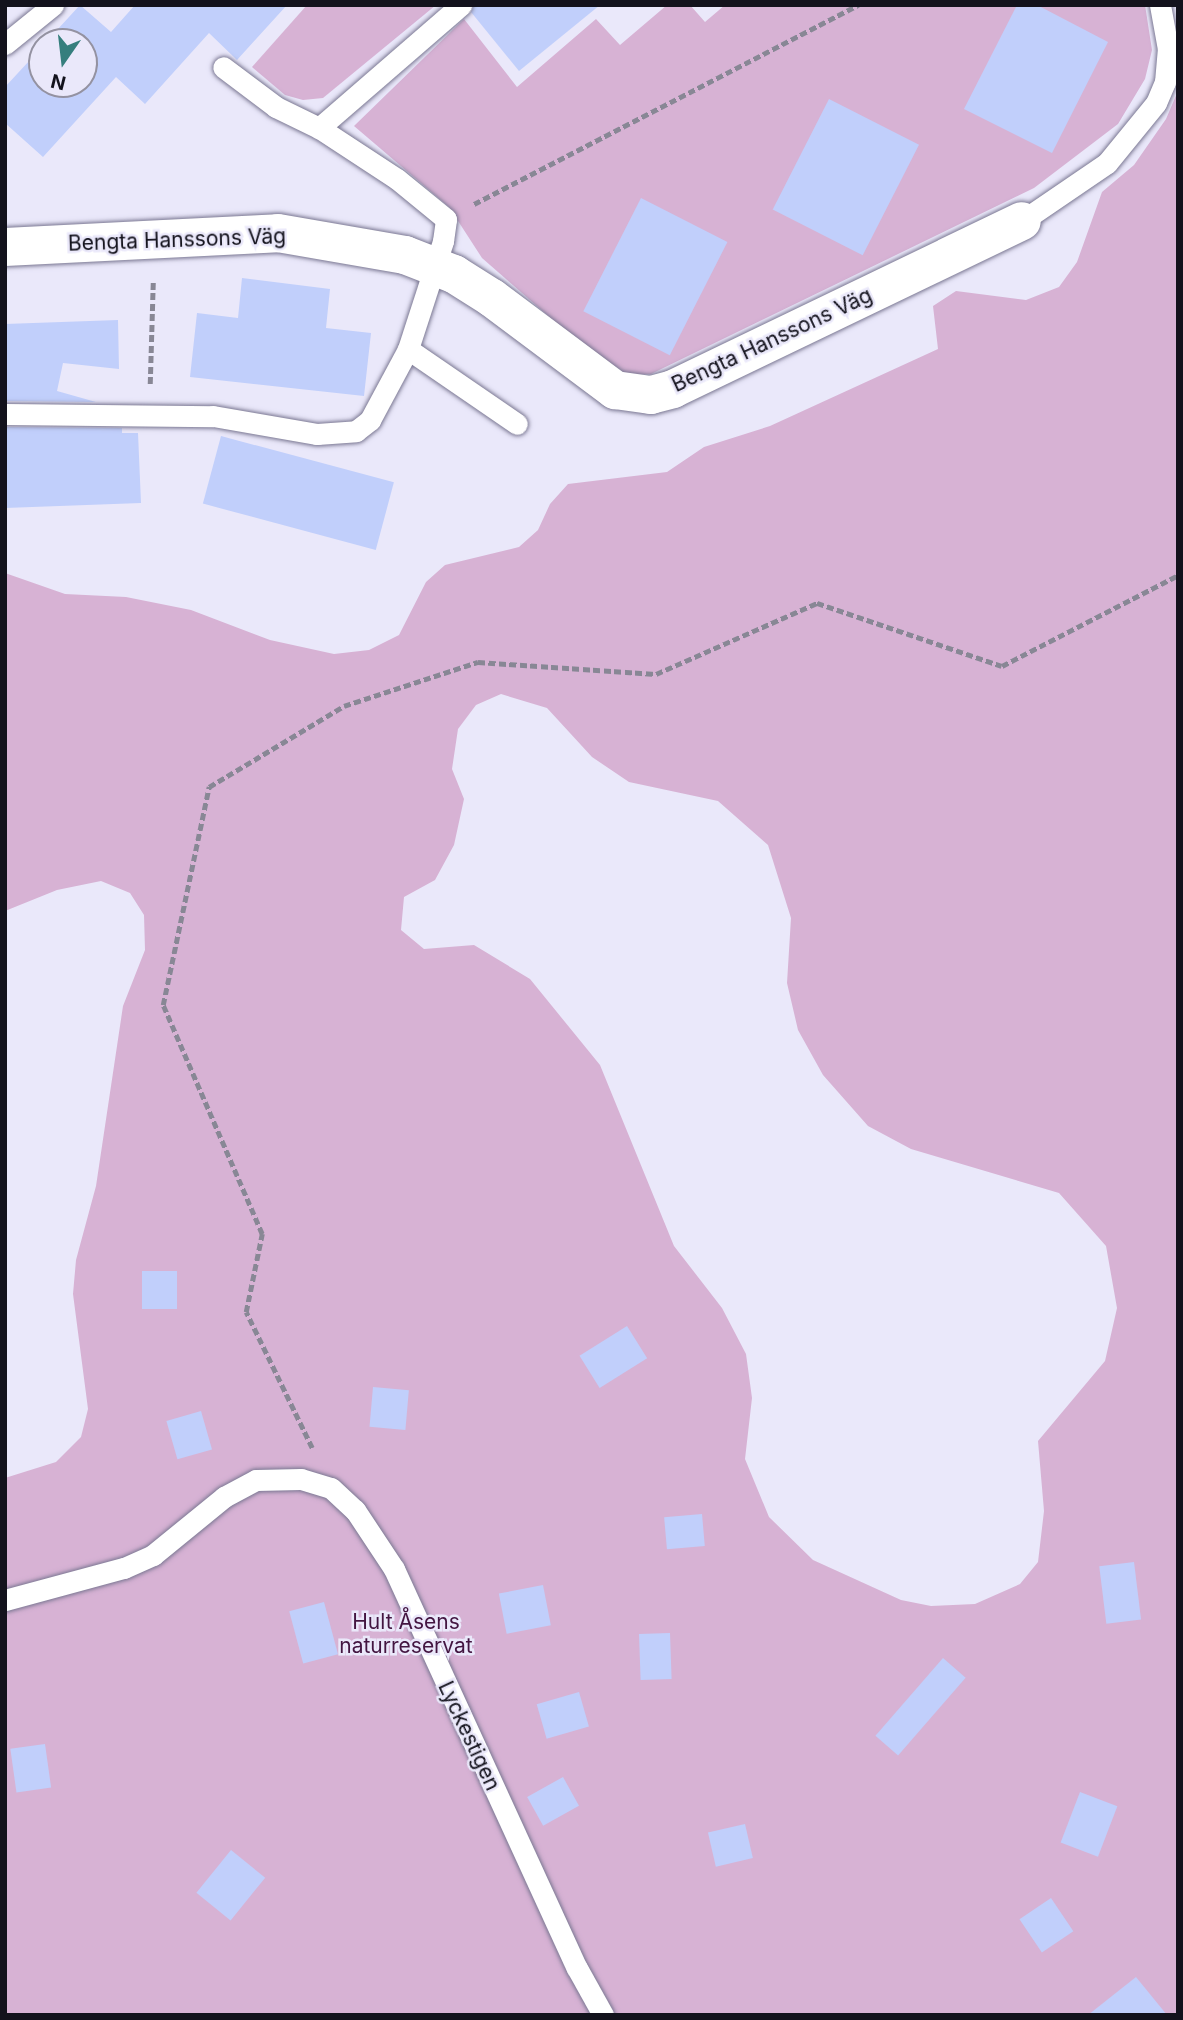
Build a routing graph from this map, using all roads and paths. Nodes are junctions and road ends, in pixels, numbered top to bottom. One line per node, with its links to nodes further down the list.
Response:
1 (53, 5): 5 (lane)
2 (461, 5): 7 (lane)
3 (858, 5): 8 (path)
4 (1160, 5): 9 (lane)
5 (5, 44)
6 (223, 67): 7 (lane)
7 (319, 128): 8 (lane)
8 (446, 219): 12 (lane)
9 (1022, 221): 12 (street, Bengta Hanssons Väg)
10 (154, 239): 11 (street, Bengta Hanssons Väg); 12 (street, Bengta Hanssons Väg); 14 (path)
11 (5, 247)
12 (435, 266): 13 (lane)
13 (408, 349): 14 (lane); 16 (lane)
14 (150, 413): 15 (lane)
15 (5, 414)
16 (517, 424)
17 (1178, 575): 18 (path)
18 (331, 1488): 19 (lane, Lyckestigen); 20 (lane, Lyckestigen)
19 (5, 1600)
20 (603, 2015)

